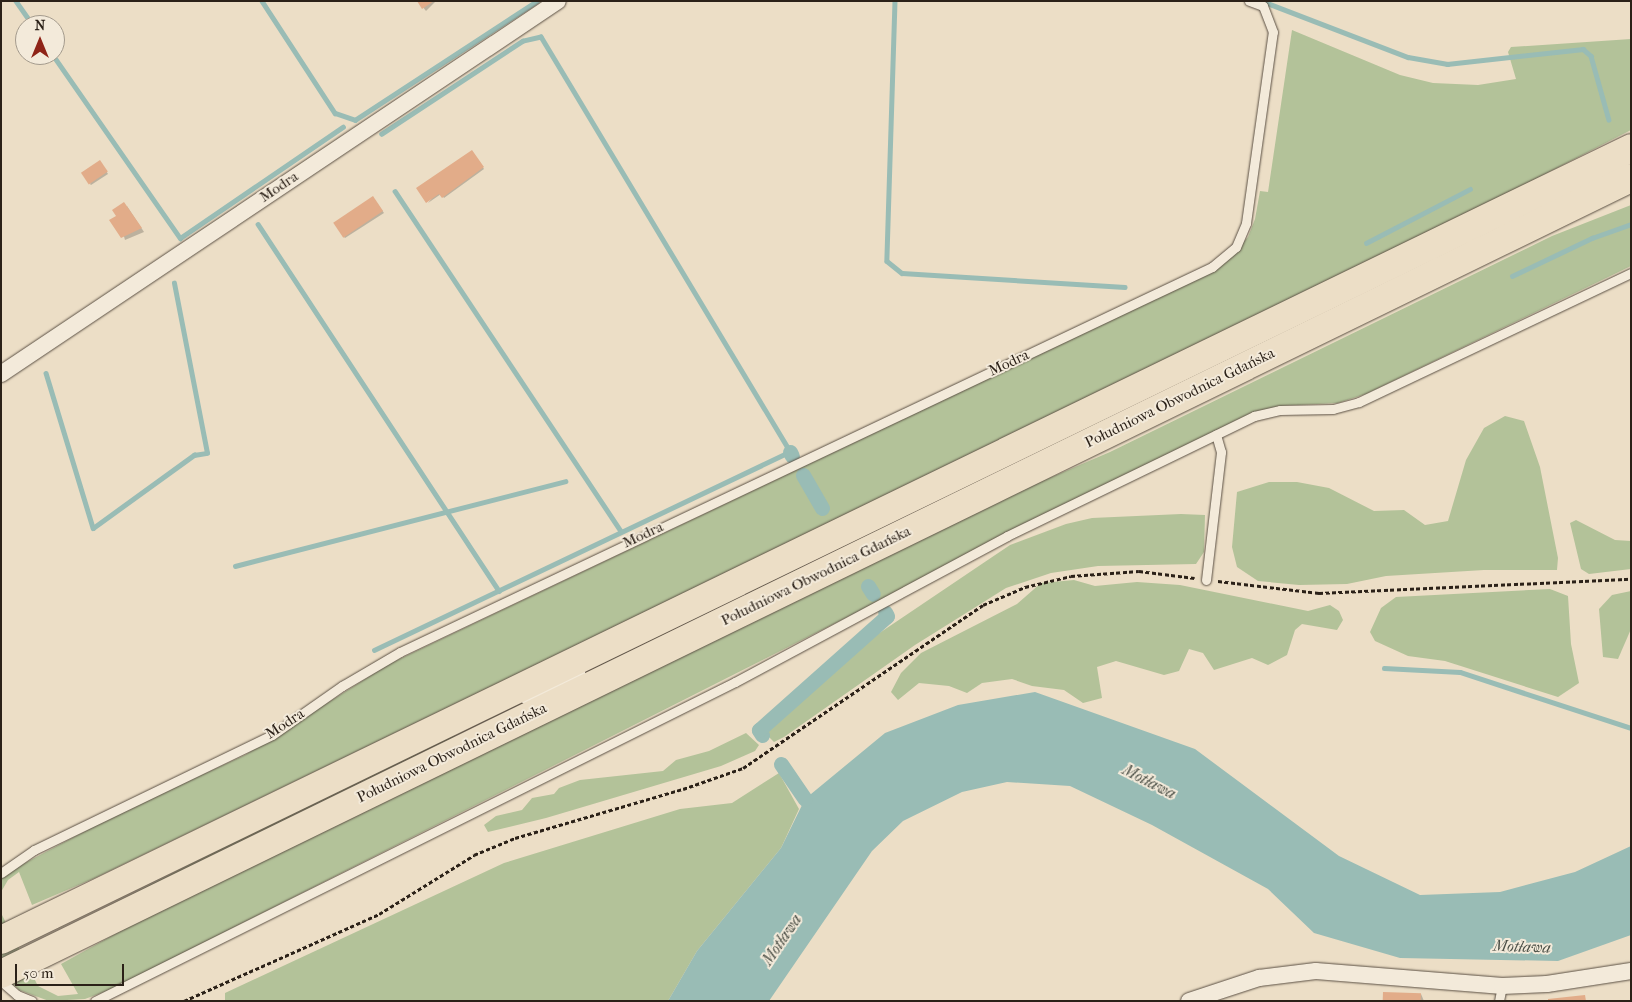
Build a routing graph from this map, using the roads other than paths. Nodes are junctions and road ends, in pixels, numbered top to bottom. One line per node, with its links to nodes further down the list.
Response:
1 (558, 1): 8 (street, Modra)
2 (1249, 1): 16 (lane, Modra)
3 (1631, 148): 11 (highway, Południowa Obwodnica Gdańska)
4 (1631, 178): 6 (highway, Południowa Obwodnica Gdańska)
5 (1631, 198): 6 (highway)
6 (1504, 240): 12 (highway, Południowa Obwodnica Gdańska)
7 (1631, 273): 9 (lane)
8 (1, 374)
9 (1216, 435): 10 (lane); 23 (lane)
10 (1206, 580)
11 (643, 629): 13 (lane); 14 (highway, Południowa Obwodnica Gdańska)
12 (655, 654): 13 (lane); 15 (highway, Południowa Obwodnica Gdańska)
13 (555, 690): 14 (lane); 15 (lane)
14 (449, 723): 17 (highway, Południowa Obwodnica Gdańska)
15 (461, 749): 19 (highway, Południowa Obwodnica Gdańska)
16 (1, 874)
17 (7, 937)
18 (1631, 971): 21 (street)
19 (1, 974)
20 (1, 981): 22 (lane)
21 (1500, 994): 24 (street)
22 (32, 1001)
23 (96, 1001)
24 (1189, 1001)

